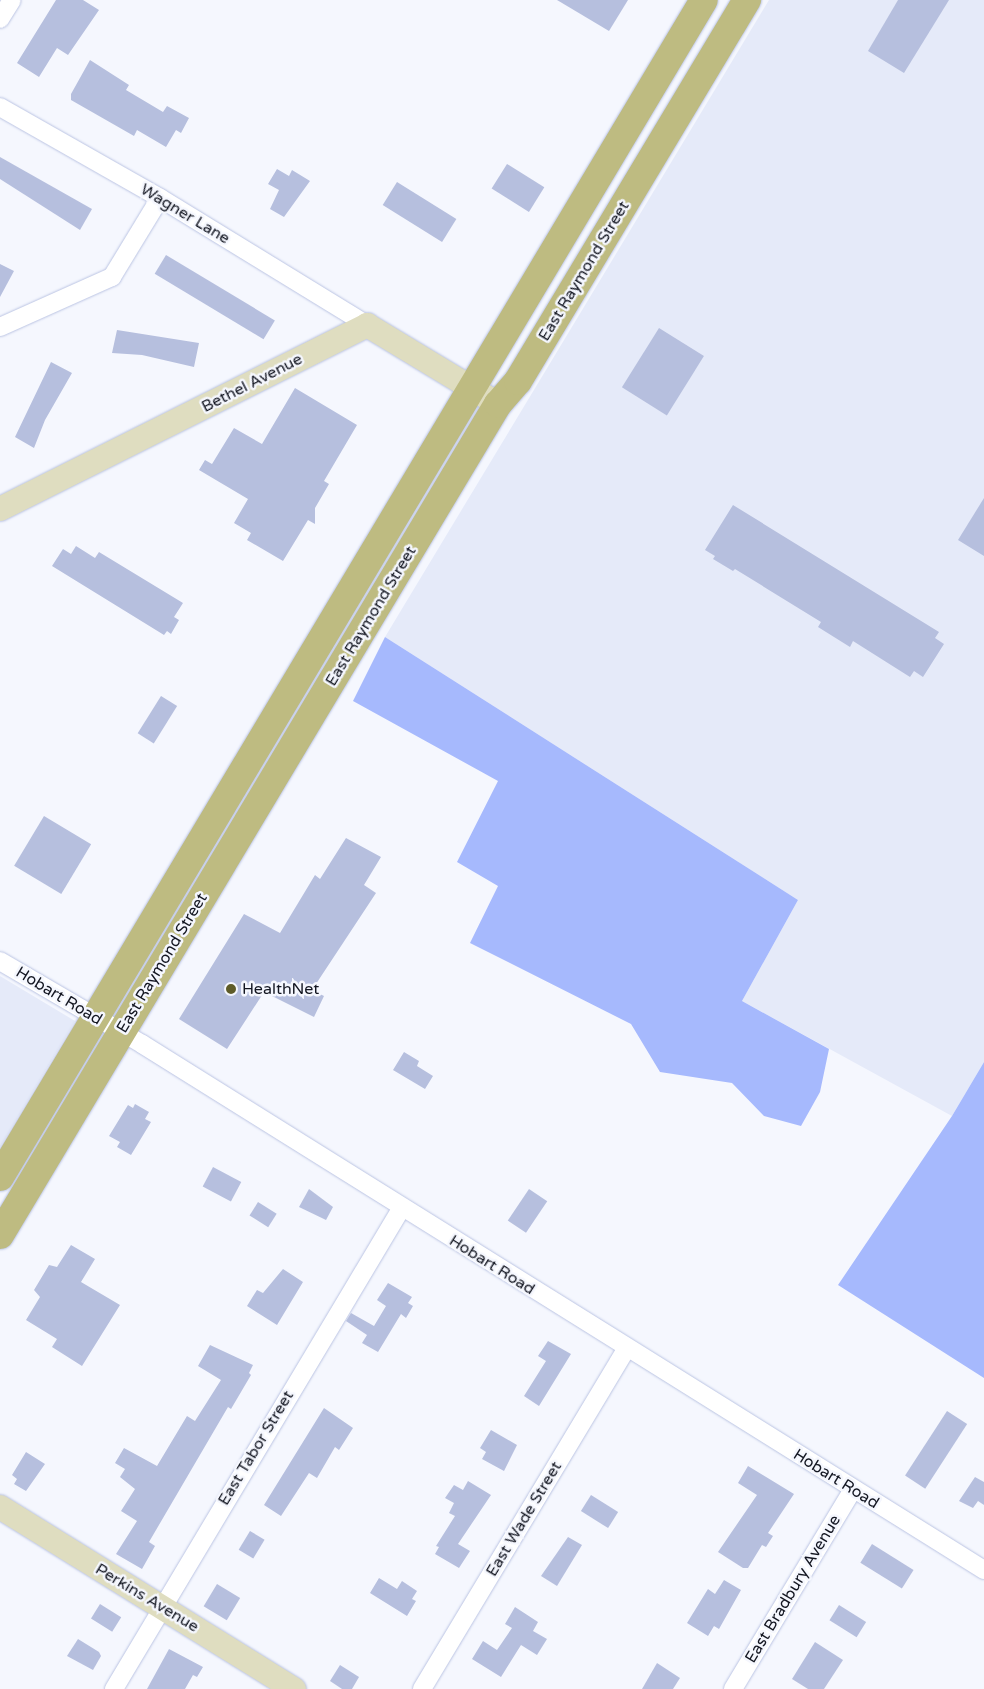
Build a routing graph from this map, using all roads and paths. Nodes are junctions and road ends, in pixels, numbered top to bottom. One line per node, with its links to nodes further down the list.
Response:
1 (12, 0): 4 (street)
2 (704, 0): 9 (main road, East Raymond Street)
3 (747, 0): 10 (main road, East Raymond Street)
4 (0, 19)
5 (0, 107): 6 (street, Wagner Lane)
6 (160, 198): 7 (street, Wagner Lane); 8 (street)
7 (367, 326): 9 (street); 11 (street, Bethel Avenue)
8 (0, 327)
9 (470, 388): 10 (street); 13 (main road, East Raymond Street)
10 (498, 404): 14 (main road, East Raymond Street)
11 (0, 509)
12 (0, 961): 13 (street, Hobart Road)
13 (95, 1018): 14 (street, Hobart Road); 15 (main road, East Raymond Street)
14 (120, 1033): 16 (street, Hobart Road); 17 (main road, East Raymond Street)
15 (0, 1177)
16 (401, 1209): 18 (street, Hobart Road); 22 (street, East Tabor Street)
17 (0, 1235)
18 (626, 1349): 19 (street, Hobart Road); 26 (street, East Wade Street)
19 (853, 1489): 21 (street, Hobart Road); 27 (street, East Bradbury Avenue)
20 (0, 1508): 22 (street, Perkins Avenue)
21 (984, 1570)
22 (161, 1606): 23 (street, Perkins Avenue); 24 (street, East Tabor Street)
23 (270, 1683): 25 (street, Perkins Avenue)
24 (114, 1689)
25 (294, 1689)
26 (422, 1689)
27 (733, 1689)

